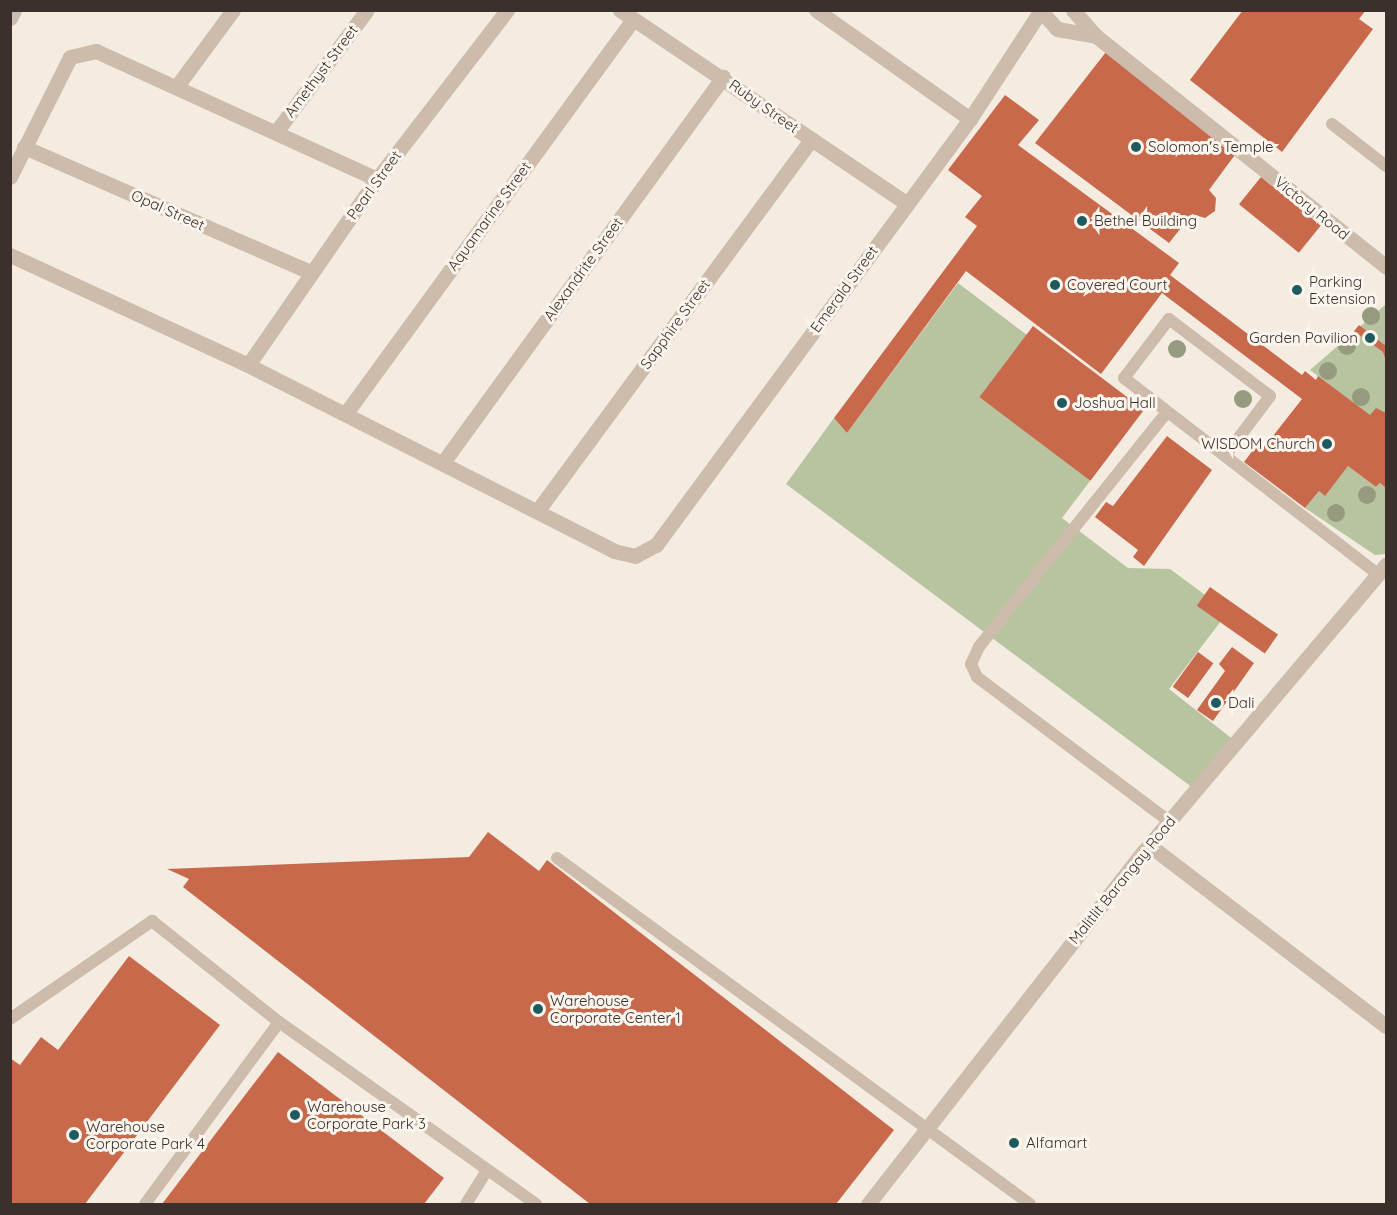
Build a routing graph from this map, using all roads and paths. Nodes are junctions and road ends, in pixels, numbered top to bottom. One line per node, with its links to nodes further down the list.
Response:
1 (14, 10): 9 (street)
2 (233, 10): 12 (street)
3 (367, 10): 15 (street, Amethyst Street)
4 (507, 10): 20 (street, Pearl Street)
5 (816, 10): 13 (street)
6 (1073, 10): 10 (street, Victory Road)
7 (1041, 11): 10 (street, Victory Road); 13 (street, Emerald Street)
8 (626, 15): 11 (street, Ruby Street); 27 (street, Aquamarine Street)
9 (11, 17)
10 (1096, 36): 23 (street, Victory Road)
11 (723, 77): 16 (street, Ruby Street); 29 (street, Alexandrite Street)
12 (177, 86): 15 (street); 17 (street)
13 (970, 119): 21 (street, Emerald Street)
14 (1332, 124): 18 (lane)
15 (276, 132): 20 (street)
16 (812, 139): 21 (street, Ruby Street); 30 (street, Sapphire Street)
17 (24, 147): 19 (street); 24 (street, Opal Street)
18 (1386, 166)
19 (10, 177)
20 (377, 179): 24 (street, Pearl Street)
21 (906, 203): 30 (street, Emerald Street)
22 (10, 255): 25 (street)
23 (1386, 267)
24 (312, 273): 25 (street, Pearl Street)
25 (248, 365): 27 (street)
26 (1167, 412): 28 (lane); 28 (lane); 32 (lane)
27 (346, 413): 29 (street)
28 (1225, 456): 31 (lane)
29 (444, 462): 30 (street)
30 (538, 510)
31 (1382, 570): 32 (street, Malitlit Barangay Road)
32 (1169, 821): 33 (street, Malitlit Barangay Road)
33 (1149, 845): 37 (street); 38 (street, Malitlit Barangay Road)
34 (557, 858): 38 (lane)
35 (10, 1018): 36 (lane)
36 (279, 1022): 39 (lane); 40 (lane)
37 (1386, 1026)
38 (925, 1131): 43 (street, Malitlit Barangay Road); 44 (lane)
39 (487, 1171): 41 (lane); 42 (lane)
40 (145, 1204)
41 (465, 1204)
42 (536, 1204)
43 (868, 1204)
44 (1030, 1204)

